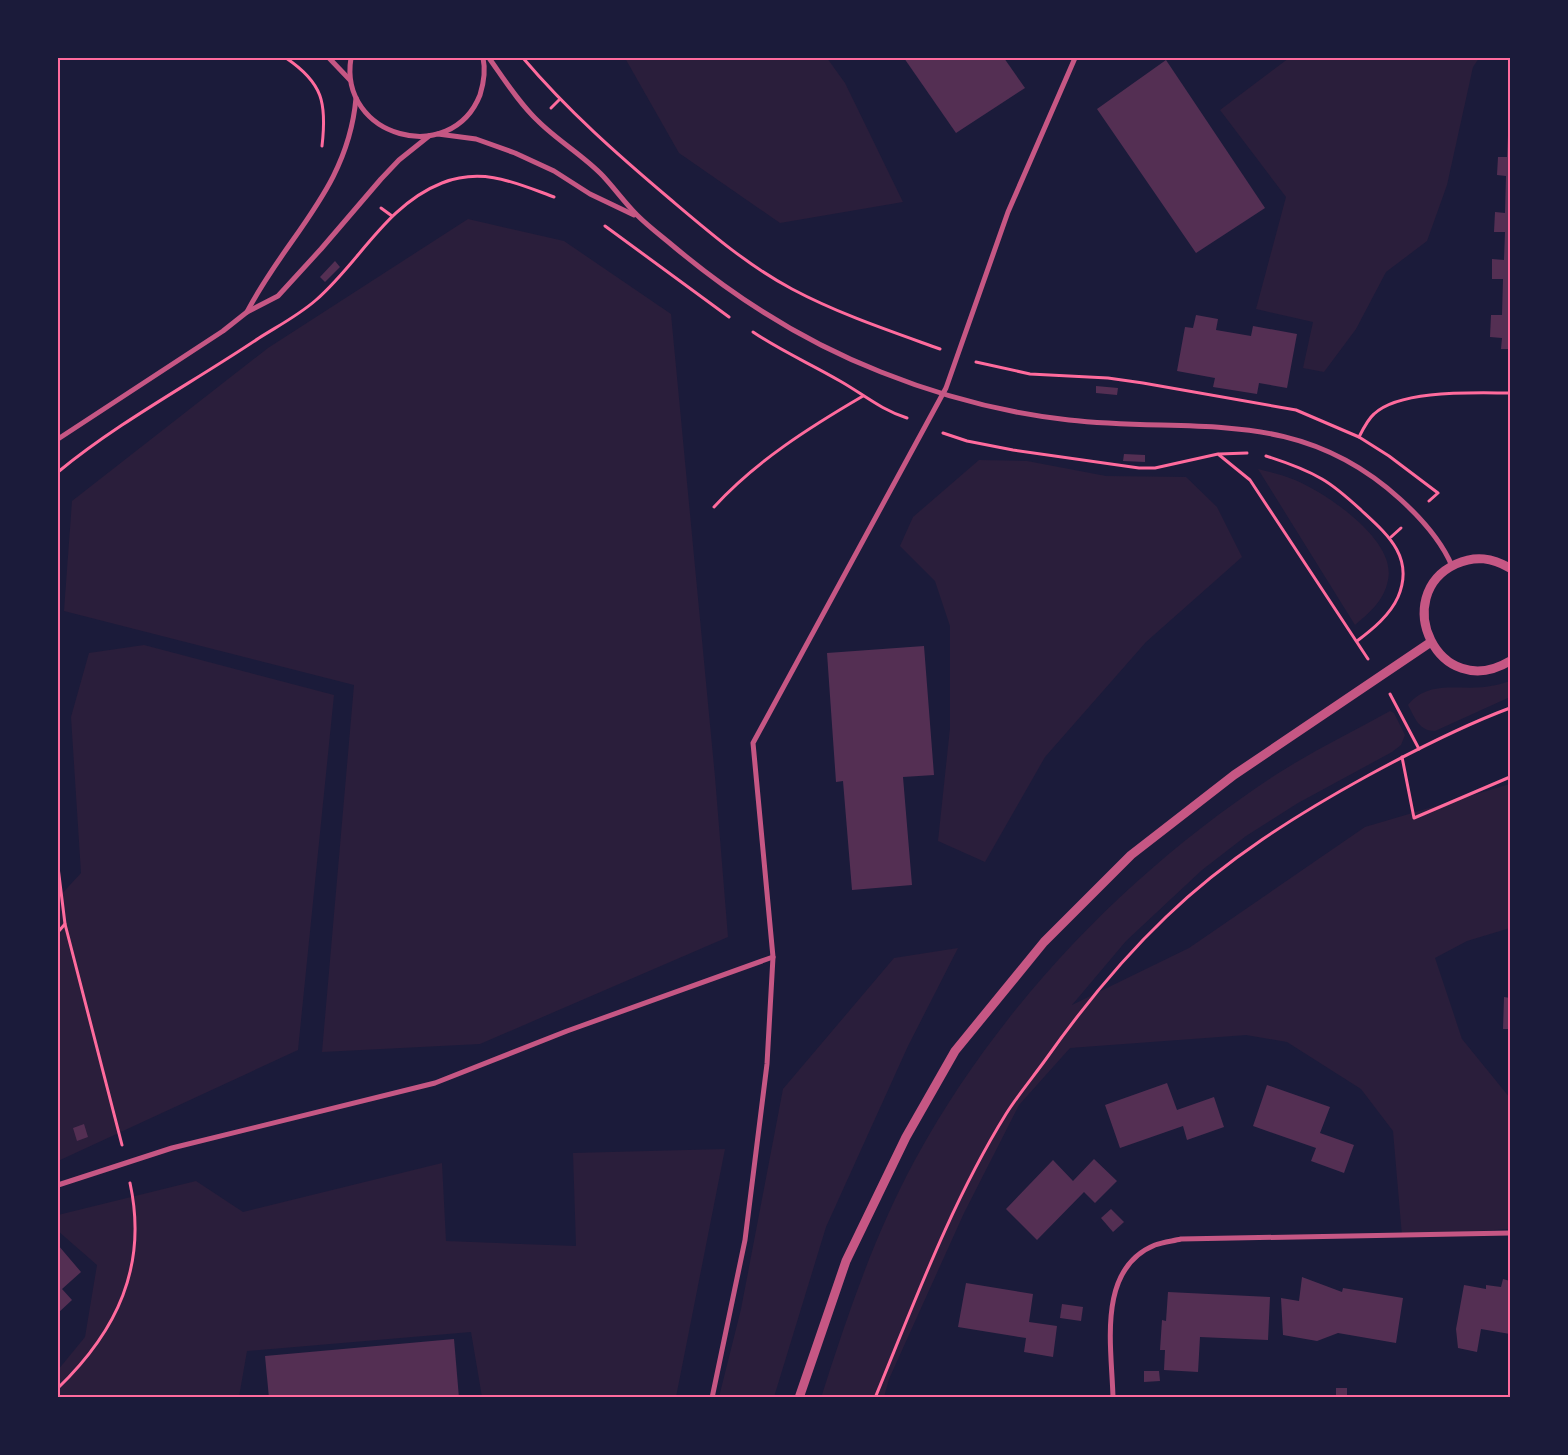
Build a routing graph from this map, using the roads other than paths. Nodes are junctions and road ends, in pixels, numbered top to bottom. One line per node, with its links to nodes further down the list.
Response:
1 (329, 58): 6 (street)
2 (351, 58): 6 (street)
3 (483, 58): 8 (street)
4 (489, 58): 10 (street)
5 (1075, 58): 12 (street)
6 (350, 81): 7 (street)
7 (356, 98): 9 (street); 11 (street)
8 (438, 134): 9 (street); 10 (street)
9 (429, 136): 11 (street)
10 (638, 216): 12 (street)
11 (247, 312): 13 (street)
12 (944, 394): 14 (street); 18 (street)
13 (58, 439)
14 (1452, 566): 15 (street); 16 (street)
15 (1510, 568)
16 (1431, 642): 17 (street); 22 (street)
17 (1510, 661)
18 (773, 957): 19 (street); 21 (street)
19 (58, 1185)
20 (1510, 1233): 23 (street)
21 (712, 1398)
22 (799, 1398)
23 (1113, 1398)

